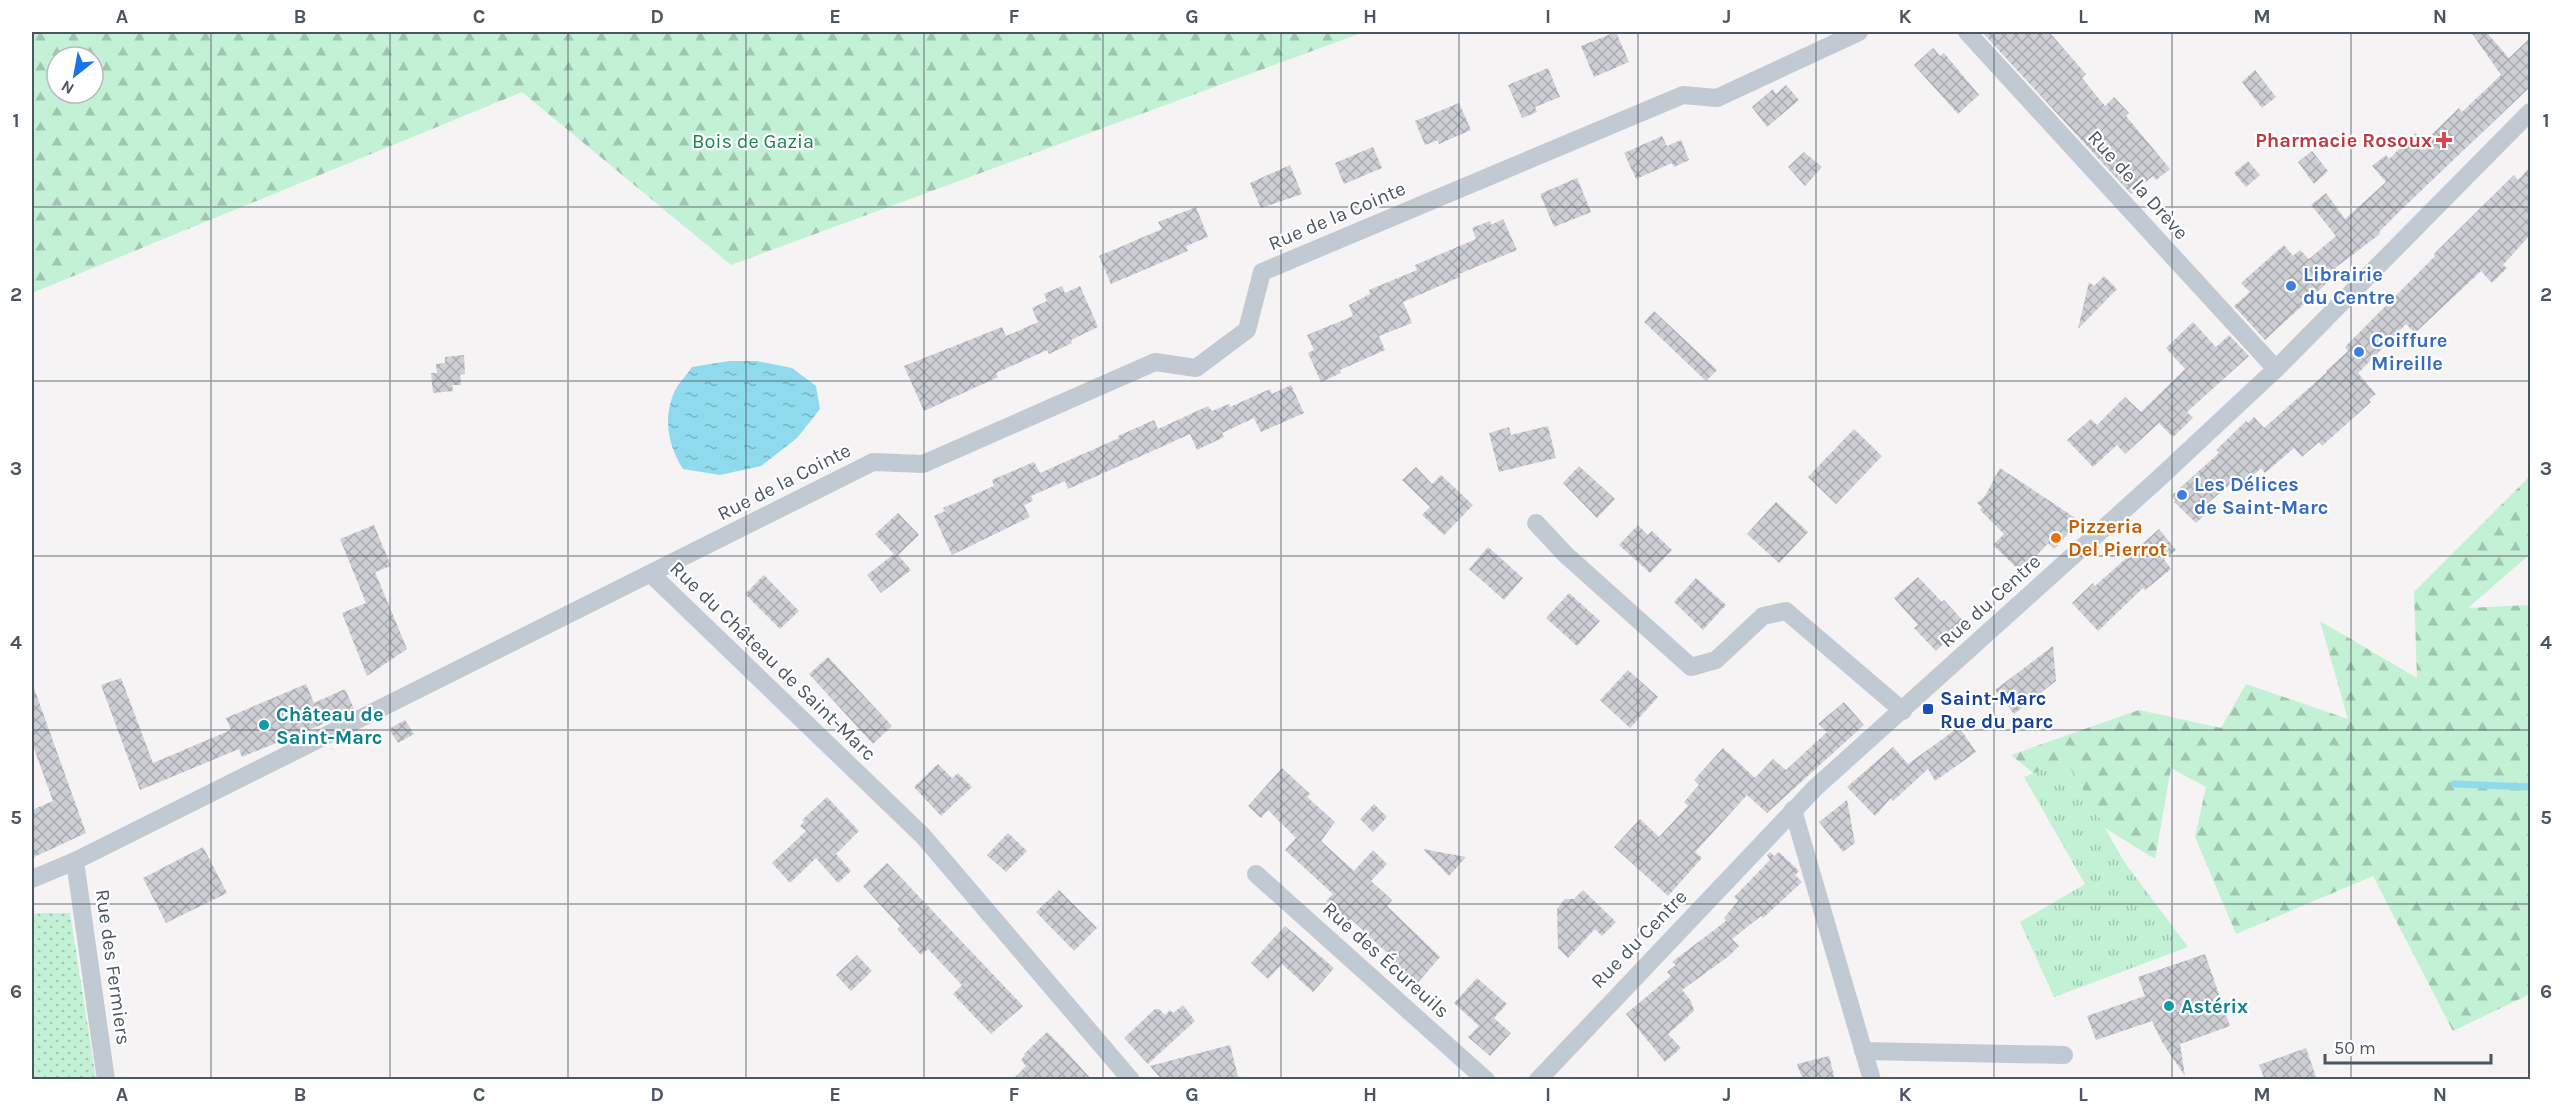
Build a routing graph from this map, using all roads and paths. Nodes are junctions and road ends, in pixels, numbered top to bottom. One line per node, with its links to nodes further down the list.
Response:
1 (1859, 32): 6 (street, Rue de la Cointe)
2 (1967, 32): 4 (street, Rue de la Drève)
3 (2530, 112): 4 (street, Rue du Centre)
4 (2276, 369): 7 (street, Rue du Centre)
5 (1536, 523): 7 (street)
6 (651, 574): 9 (street, Rue du Château de Saint-Marc); 15 (street, Rue du Château de Saint-Marc)
7 (1903, 711): 8 (street, Rue du Centre)
8 (1793, 810): 12 (street); 17 (street, Rue du Centre)
9 (75, 861): 11 (street, Rue du Château de Saint-Marc); 14 (street, Rue des Fermiers)
10 (1256, 874): 16 (street, Rue des Écureuils)
11 (32, 879)
12 (1863, 1051): 13 (street); 18 (street)
13 (2064, 1055)
14 (106, 1080)
15 (1131, 1080)
16 (1486, 1080)
17 (1538, 1080)
18 (1872, 1080)

